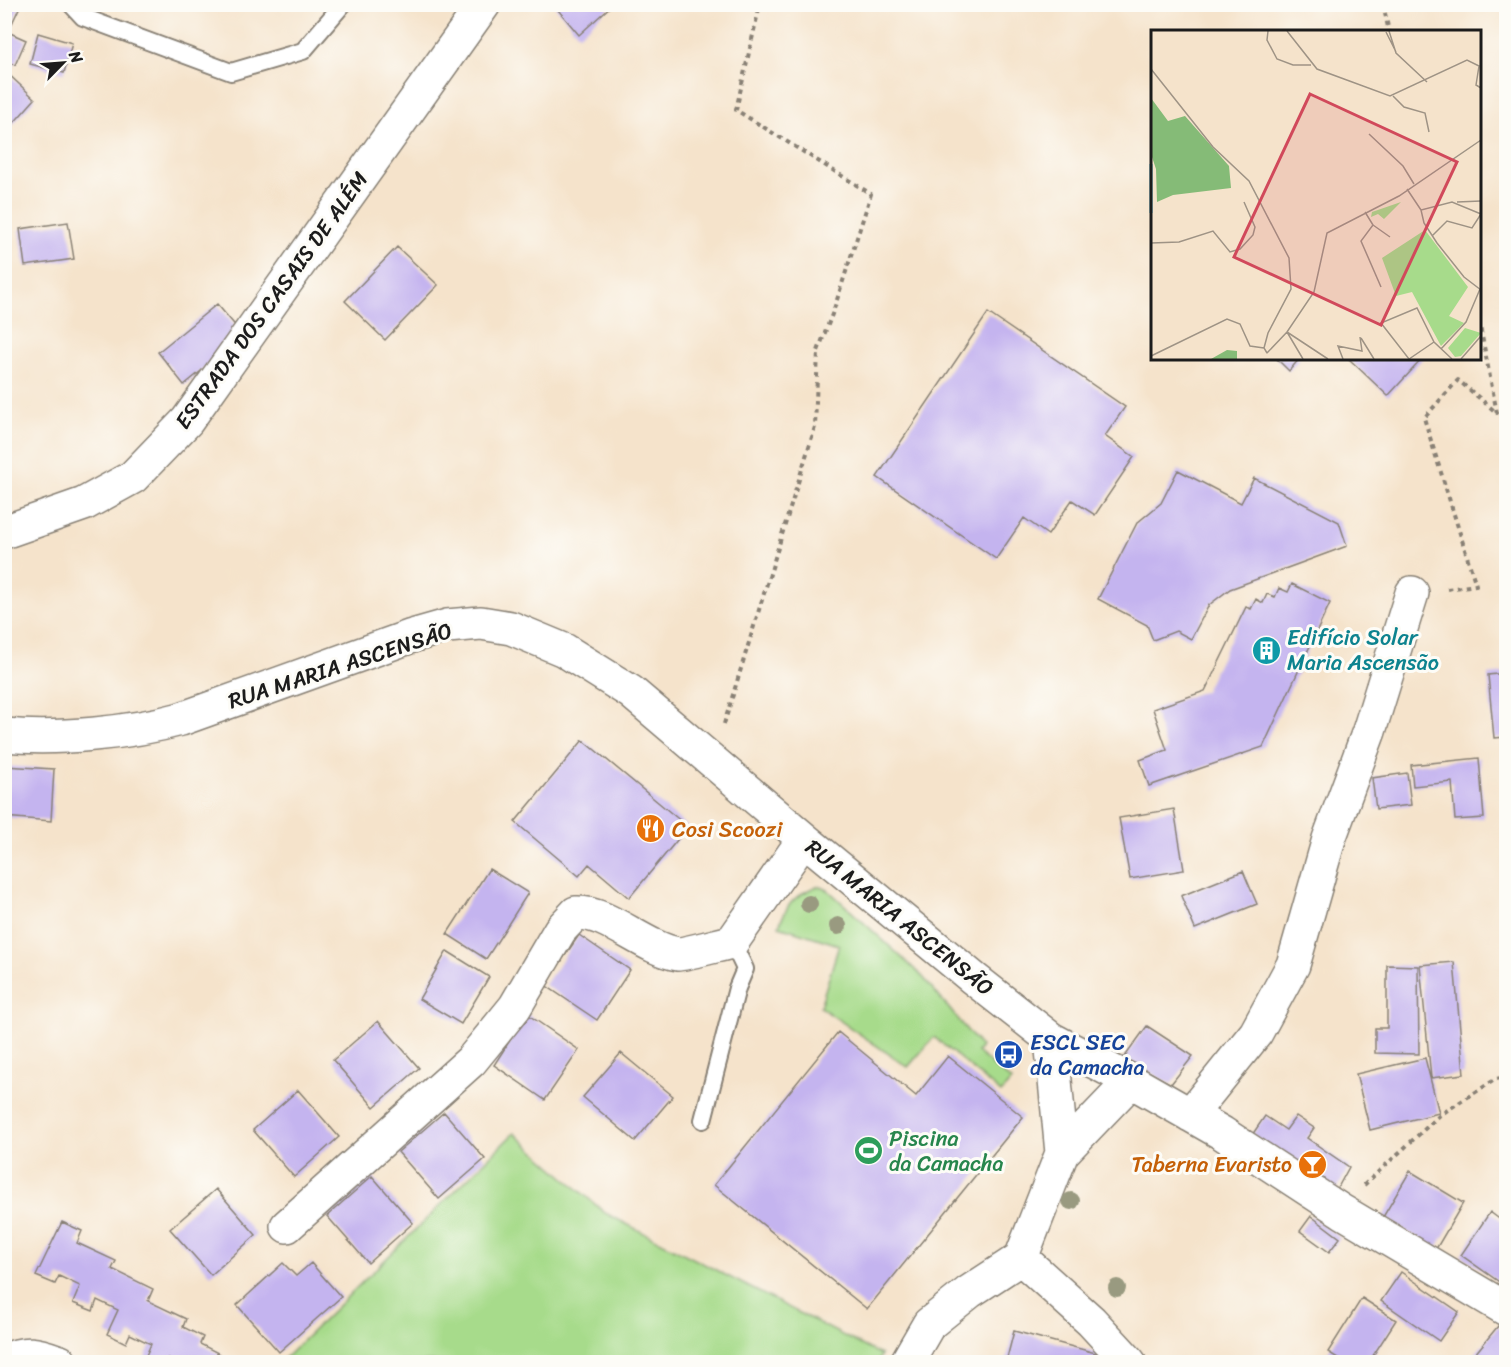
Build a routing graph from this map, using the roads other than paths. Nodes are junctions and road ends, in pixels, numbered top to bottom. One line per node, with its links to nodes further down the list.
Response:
1 (71, 4): 2 (lane)
2 (343, 4)
3 (484, 4): 4 (street, ESTRADA DOS CASAIS DE ALÉM)
4 (4, 532)
5 (1412, 593): 11 (street)
6 (4, 735): 7 (street, RUA MARIA ASCENSÃO)
7 (804, 839): 8 (street); 9 (street, RUA MARIA ASCENSÃO)
8 (732, 942): 12 (lane); 14 (street)
9 (1051, 1039): 10 (street, RUA MARIA ASCENSÃO); 13 (street)
10 (1131, 1080): 11 (street, RUA MARIA ASCENSÃO); 13 (street)
11 (1190, 1115): 16 (street, RUA MARIA ASCENSÃO)
12 (703, 1120)
13 (1062, 1153): 15 (street)
14 (287, 1226)
15 (1021, 1258): 19 (street); 20 (street)
16 (1506, 1309)
17 (4, 1361): 18 (street)
18 (60, 1362)
19 (908, 1362)
20 (1129, 1362)

